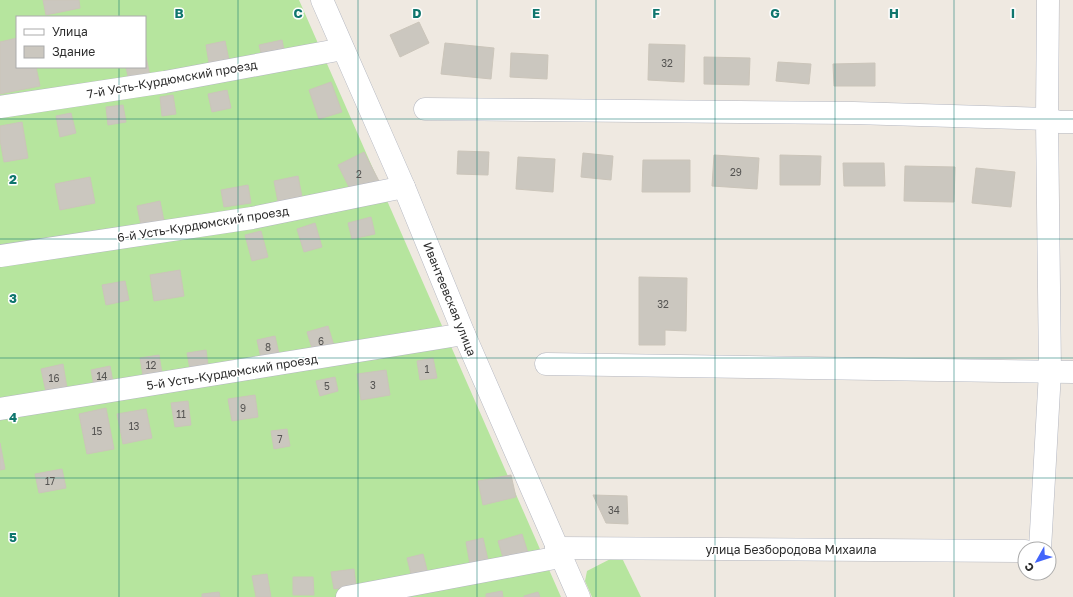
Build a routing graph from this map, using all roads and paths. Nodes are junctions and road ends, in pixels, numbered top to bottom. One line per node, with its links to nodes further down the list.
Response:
1 (322, 0): 3 (street, Ивантеевская улица)
2 (1048, 0): 6 (street)
3 (343, 49): 4 (street, 7-й Усть-Курдюмский проезд); 8 (street, Ивантеевская улица)
4 (0, 107)
5 (425, 109): 6 (street)
6 (1047, 119): 7 (street); 12 (street)
7 (1073, 122)
8 (404, 188): 9 (street, 6-й Усть-Курдюмский проезд); 10 (street, Ивантеевская улица)
9 (0, 256)
10 (464, 334): 14 (street, 5-й Усть-Курдюмский проезд); 17 (street, Ивантеевская улица)
11 (546, 364): 12 (street)
12 (1050, 372): 13 (street); 15 (street)
13 (1073, 372)
14 (0, 409)
15 (1040, 541)
16 (1017, 551): 17 (street, улица Безбородова Михаила)
17 (558, 552): 18 (street, улица Безбородова Михаила); 19 (street, Ивантеевская улица)
18 (347, 597)
19 (578, 597)

